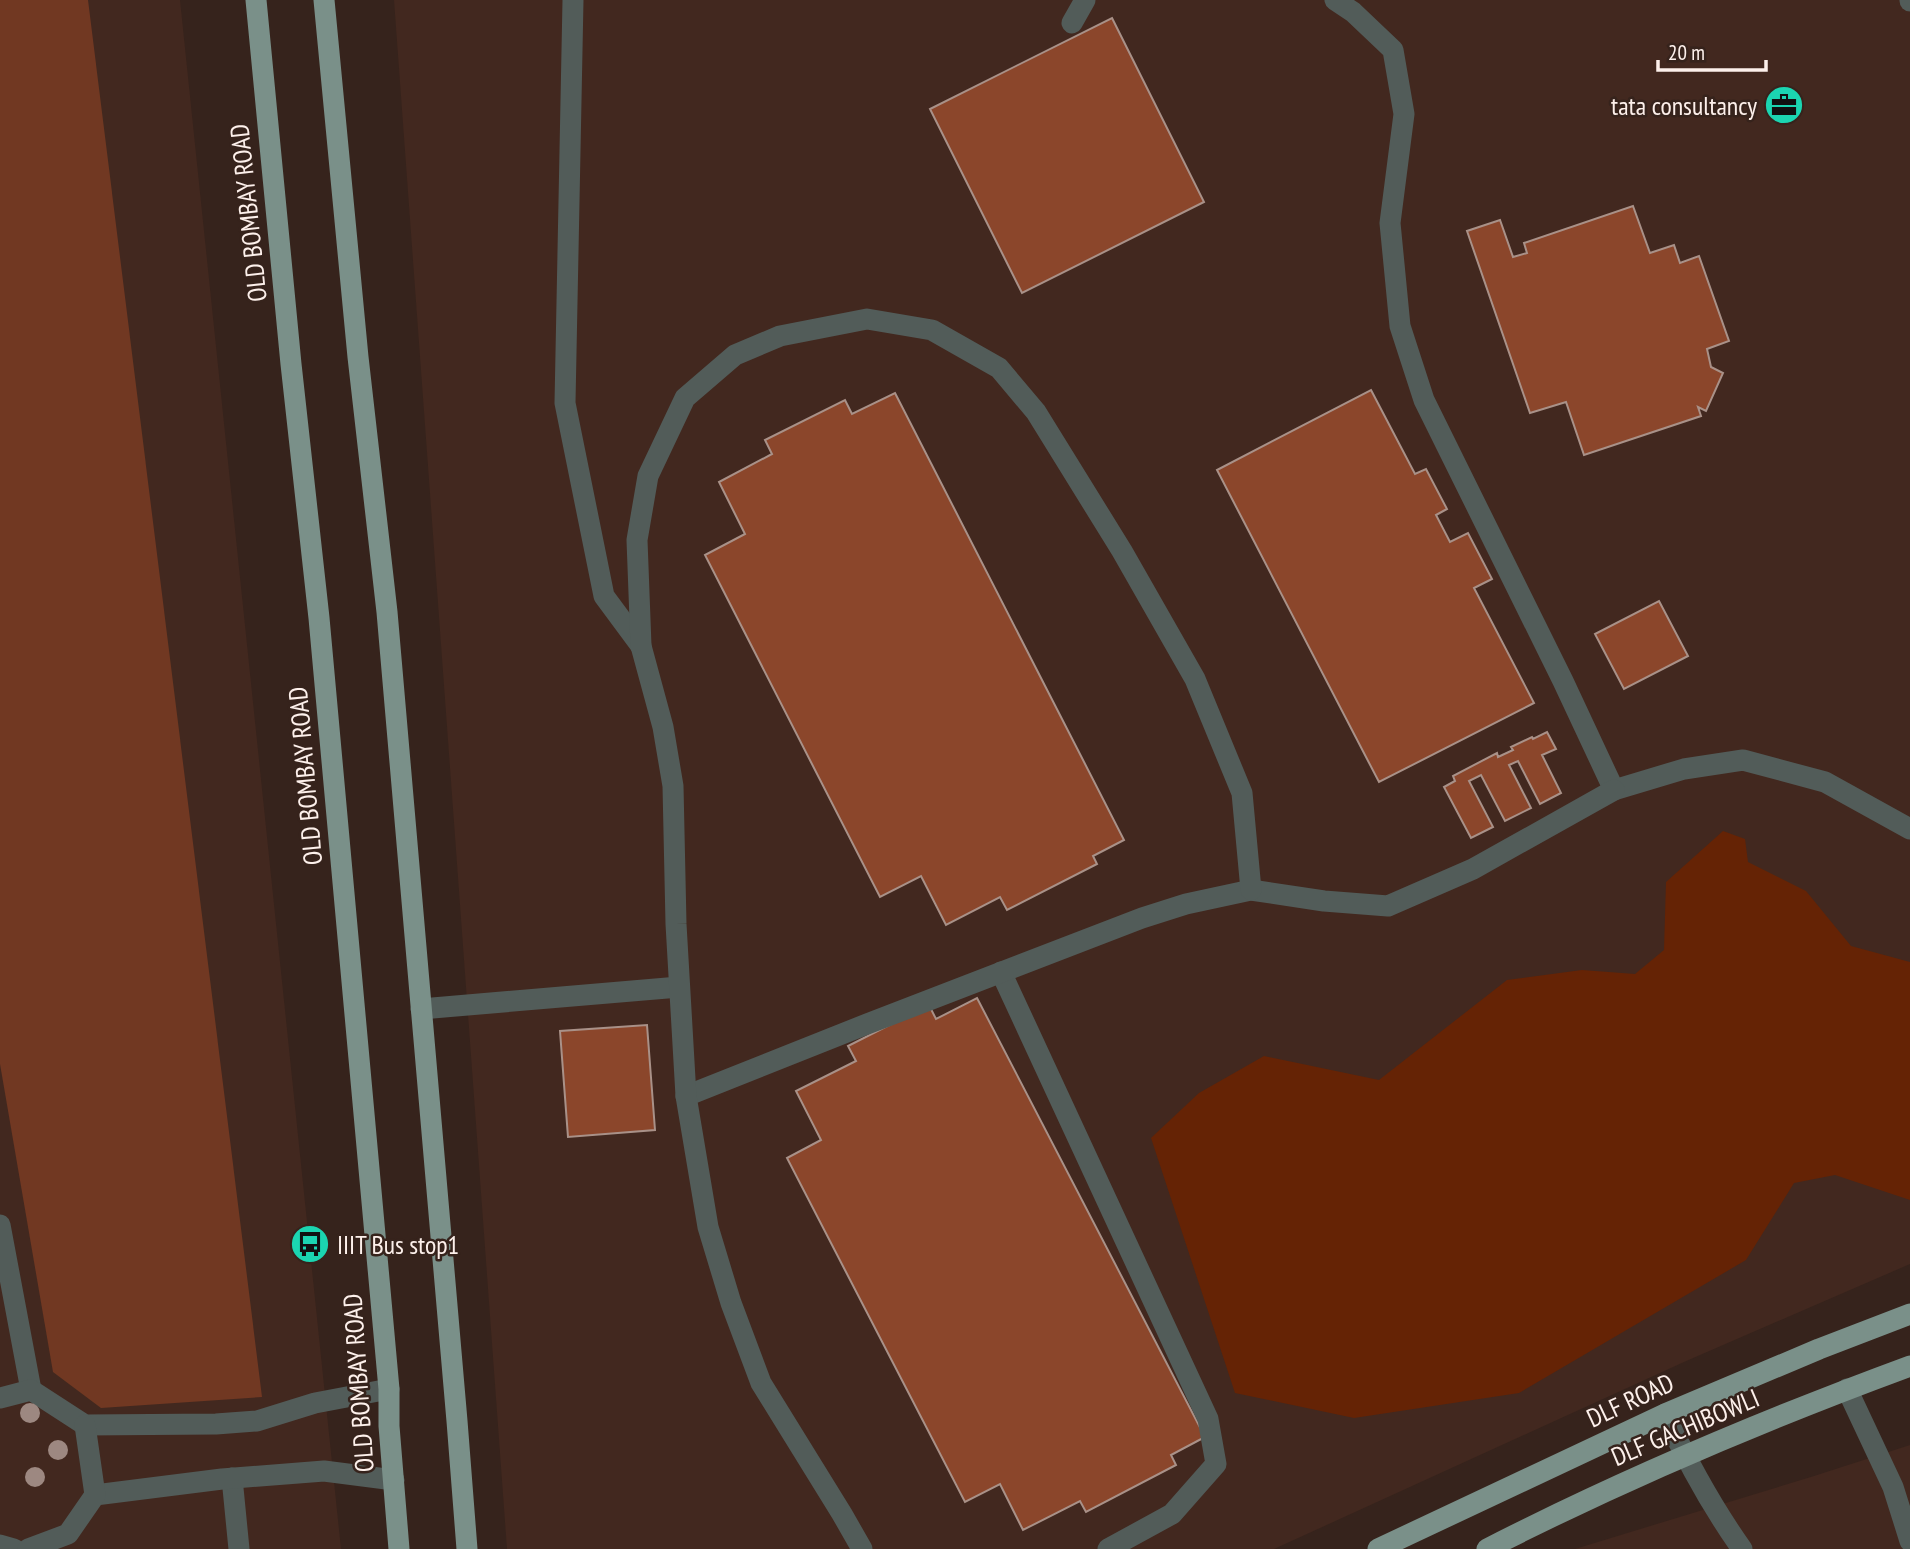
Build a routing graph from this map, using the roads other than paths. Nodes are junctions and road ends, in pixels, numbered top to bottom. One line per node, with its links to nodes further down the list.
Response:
1 (256, 0): 18 (main road, OLD BOMBAY ROAD)
2 (324, 0): 13 (main road)
3 (573, 0): 7 (lane)
4 (1085, 0): 6 (lane)
5 (1335, 0): 8 (lane)
6 (1072, 23)
7 (640, 646): 10 (lane); 12 (lane)
8 (1614, 790): 9 (lane); 10 (lane)
9 (1910, 829)
10 (1251, 890): 11 (lane)
11 (1001, 972): 14 (lane); 36 (lane)
12 (679, 987): 13 (lane); 14 (lane)
13 (421, 1009): 34 (main road)
14 (686, 1096): 35 (lane)
15 (0, 1225): 20 (lane)
16 (1910, 1314): 22 (main road, DLF ROAD)
17 (1910, 1366): 19 (main road, DLF GACHIBOWLI)
18 (389, 1389): 23 (lane); 26 (main road, OLD BOMBAY ROAD)
19 (1847, 1389): 24 (main road, DLF GACHIBOWLI); 28 (lane)
20 (31, 1391): 21 (lane); 23 (lane)
21 (0, 1398)
22 (1665, 1414): 24 (lane); 37 (main road, DLF ROAD)
23 (85, 1425): 27 (lane)
24 (1684, 1455): 38 (main road, DLF GACHIBOWLI); 39 (lane)
25 (232, 1479): 26 (lane); 27 (lane); 32 (lane)
26 (394, 1480): 33 (main road, OLD BOMBAY ROAD)
27 (95, 1495): 31 (lane)
28 (1910, 1541)
29 (0, 1545): 30 (lane)
30 (15, 1549)
31 (28, 1549)
32 (239, 1549)
33 (399, 1549)
34 (467, 1549)
35 (862, 1549)
36 (1108, 1549)
37 (1378, 1549)
38 (1487, 1549)
39 (1742, 1549)

